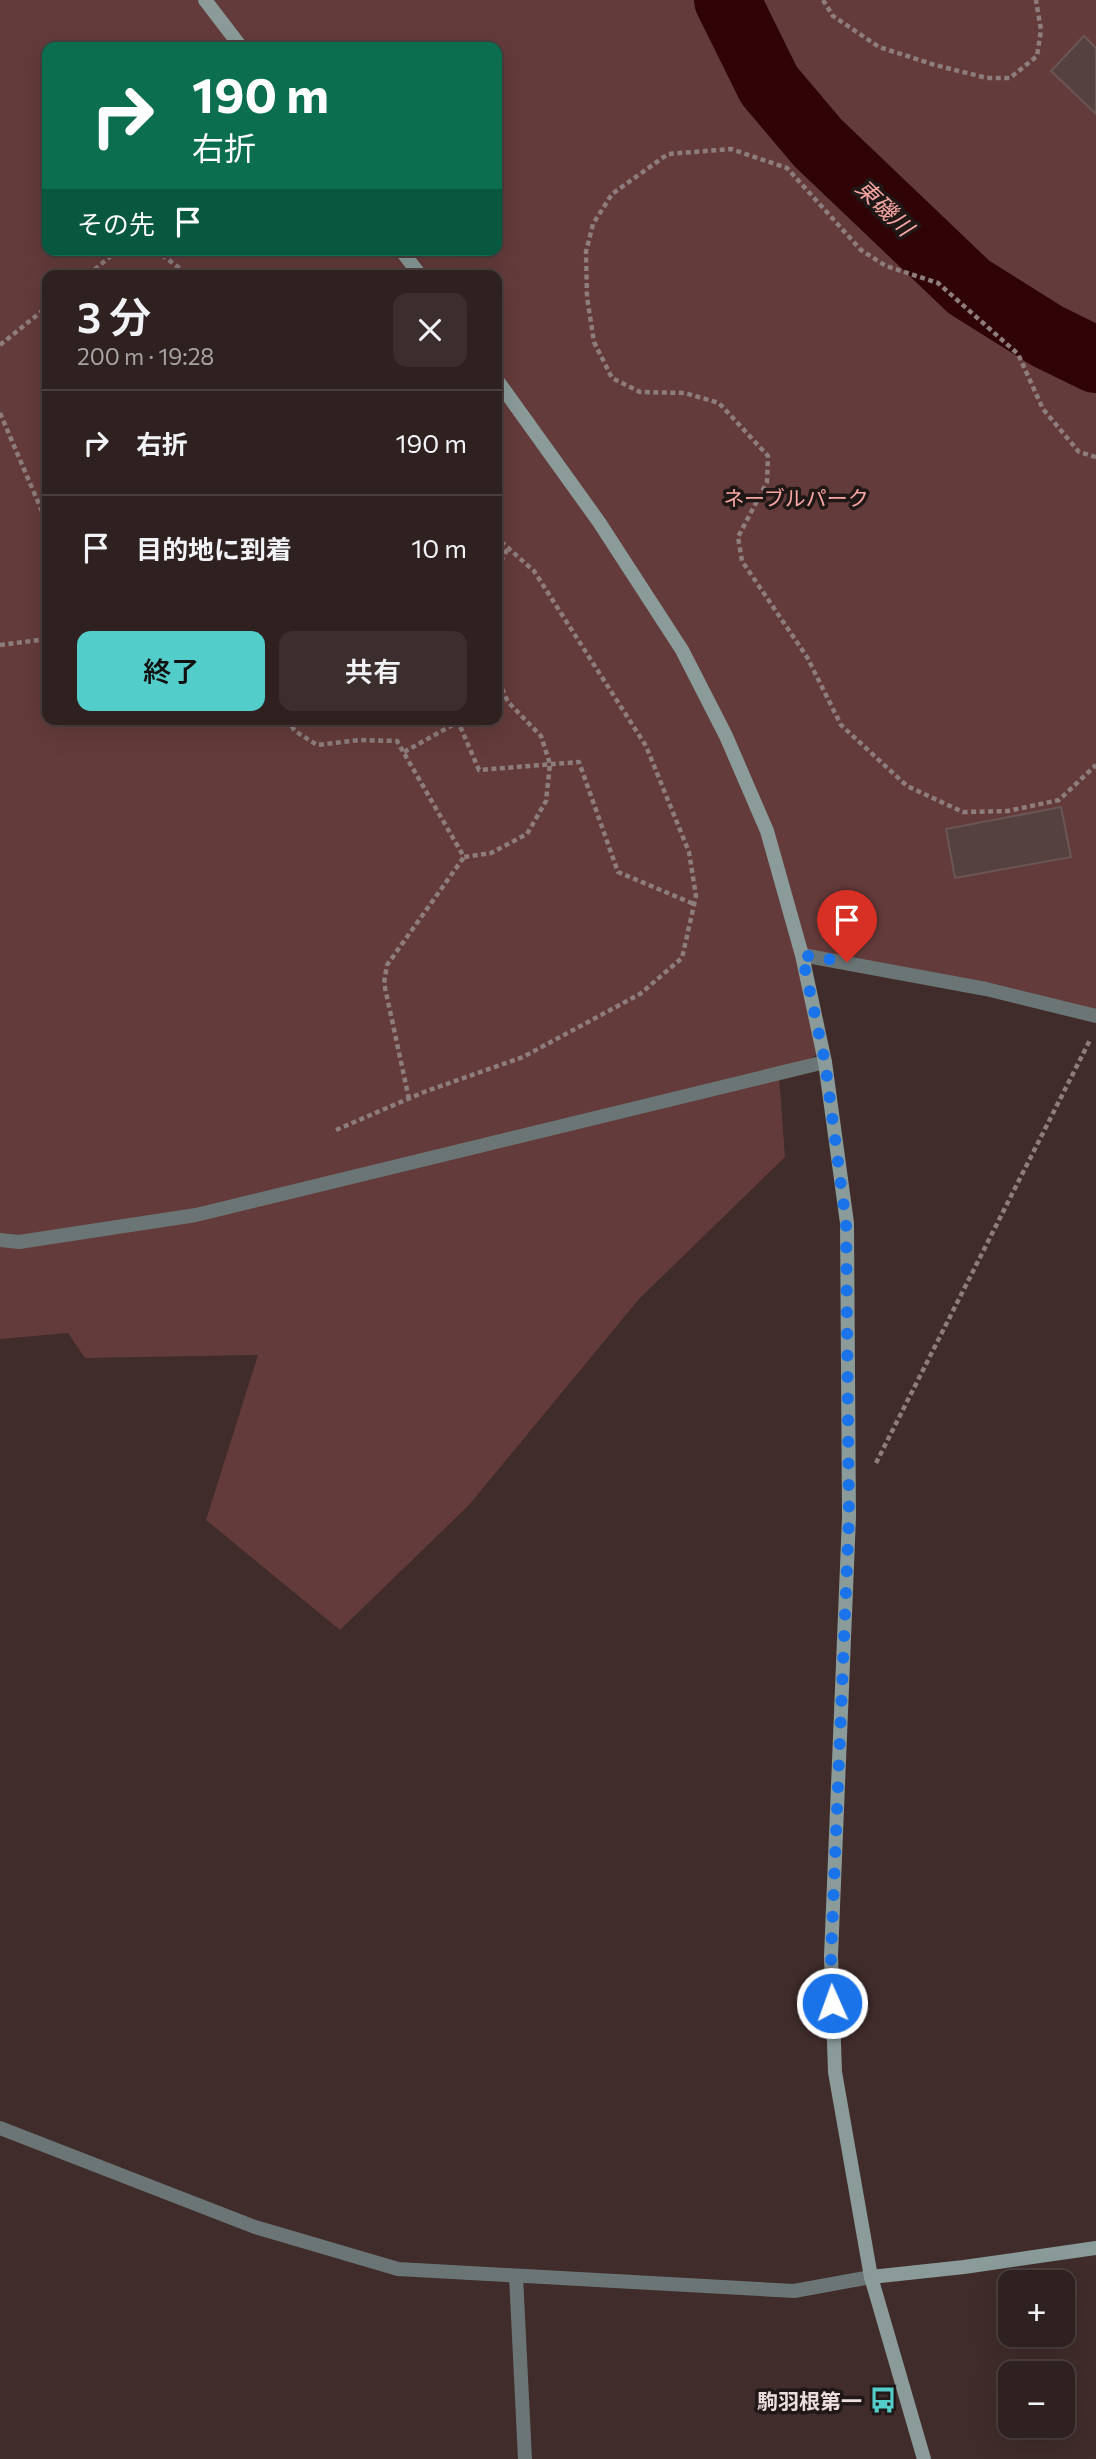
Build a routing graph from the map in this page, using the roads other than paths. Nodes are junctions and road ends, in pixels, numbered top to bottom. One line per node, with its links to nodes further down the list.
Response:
1 (205, 0): 2 (street)
2 (237, 42)
3 (406, 256): 4 (street)
4 (416, 270)
5 (502, 387): 6 (street)
6 (802, 955): 7 (street); 8 (street)
7 (1096, 1016)
8 (825, 1062): 9 (street); 13 (street)
9 (0, 1240)
10 (0, 2128): 12 (street)
11 (1096, 2248): 13 (street)
12 (516, 2276): 13 (street); 14 (street)
13 (871, 2277): 15 (street)
14 (525, 2459)
15 (924, 2459)

